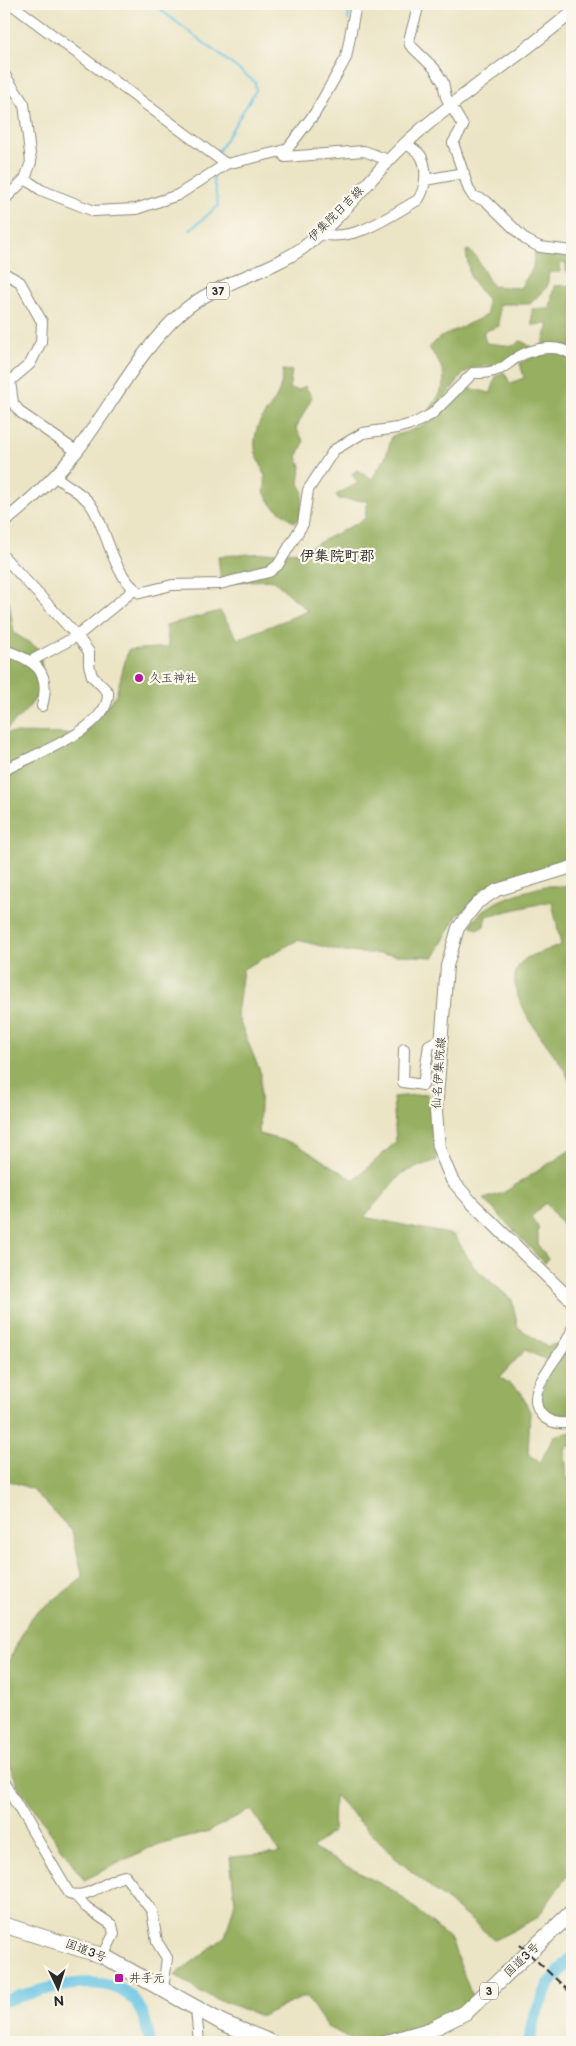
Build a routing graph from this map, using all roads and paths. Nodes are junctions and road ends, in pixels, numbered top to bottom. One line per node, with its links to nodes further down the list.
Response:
1 (11, 4): 10 (street)
2 (356, 4): 8 (street)
3 (419, 4): 6 (street)
4 (572, 12): 6 (main road, 伊集院日吉線 / 37)
5 (4, 74): 12 (street)
6 (450, 105): 7 (main road, 伊集院日吉線 / 37); 11 (street)
7 (405, 143): 9 (main road, 伊集院日吉線 / 37); 13 (street)
8 (283, 153): 9 (street); 10 (street)
9 (388, 160): 15 (main road, 伊集院日吉線 / 37)
10 (226, 164): 12 (street)
11 (464, 174): 13 (street); 16 (street)
12 (25, 179): 14 (street)
13 (425, 180): 15 (street)
14 (4, 200)
15 (320, 234): 19 (main road, 伊集院日吉線 / 37)
16 (572, 251)
17 (4, 273): 19 (street)
18 (572, 354): 23 (street)
19 (76, 452): 20 (main road, 伊集院日吉線 / 37)
20 (55, 476): 21 (main road, 伊集院日吉線 / 37); 23 (street)
21 (4, 522)
22 (4, 556): 24 (street)
23 (134, 590): 24 (street)
24 (77, 636): 26 (street); 28 (street)
25 (4, 650): 26 (street)
26 (31, 661): 27 (street)
27 (42, 706)
28 (4, 770)
29 (572, 867): 30 (main road, 仙名伊集院線)
30 (441, 1040): 31 (street); 32 (main road, 仙名伊集院線)
31 (404, 1049)
32 (572, 1301)
33 (572, 1329): 34 (street)
34 (572, 1423)
35 (4, 1783): 36 (street)
36 (75, 1895): 39 (street); 40 (street)
37 (572, 1912): 44 (highway, 国道3号 / 3)
38 (4, 1925): 39 (highway, 国道3号)
39 (103, 1956): 40 (highway, 国道3号)
40 (163, 1989): 41 (highway, 国道3号)
41 (196, 2010): 42 (street); 43 (highway, 国道3号)
42 (199, 2042)
43 (270, 2042)
44 (389, 2042)

